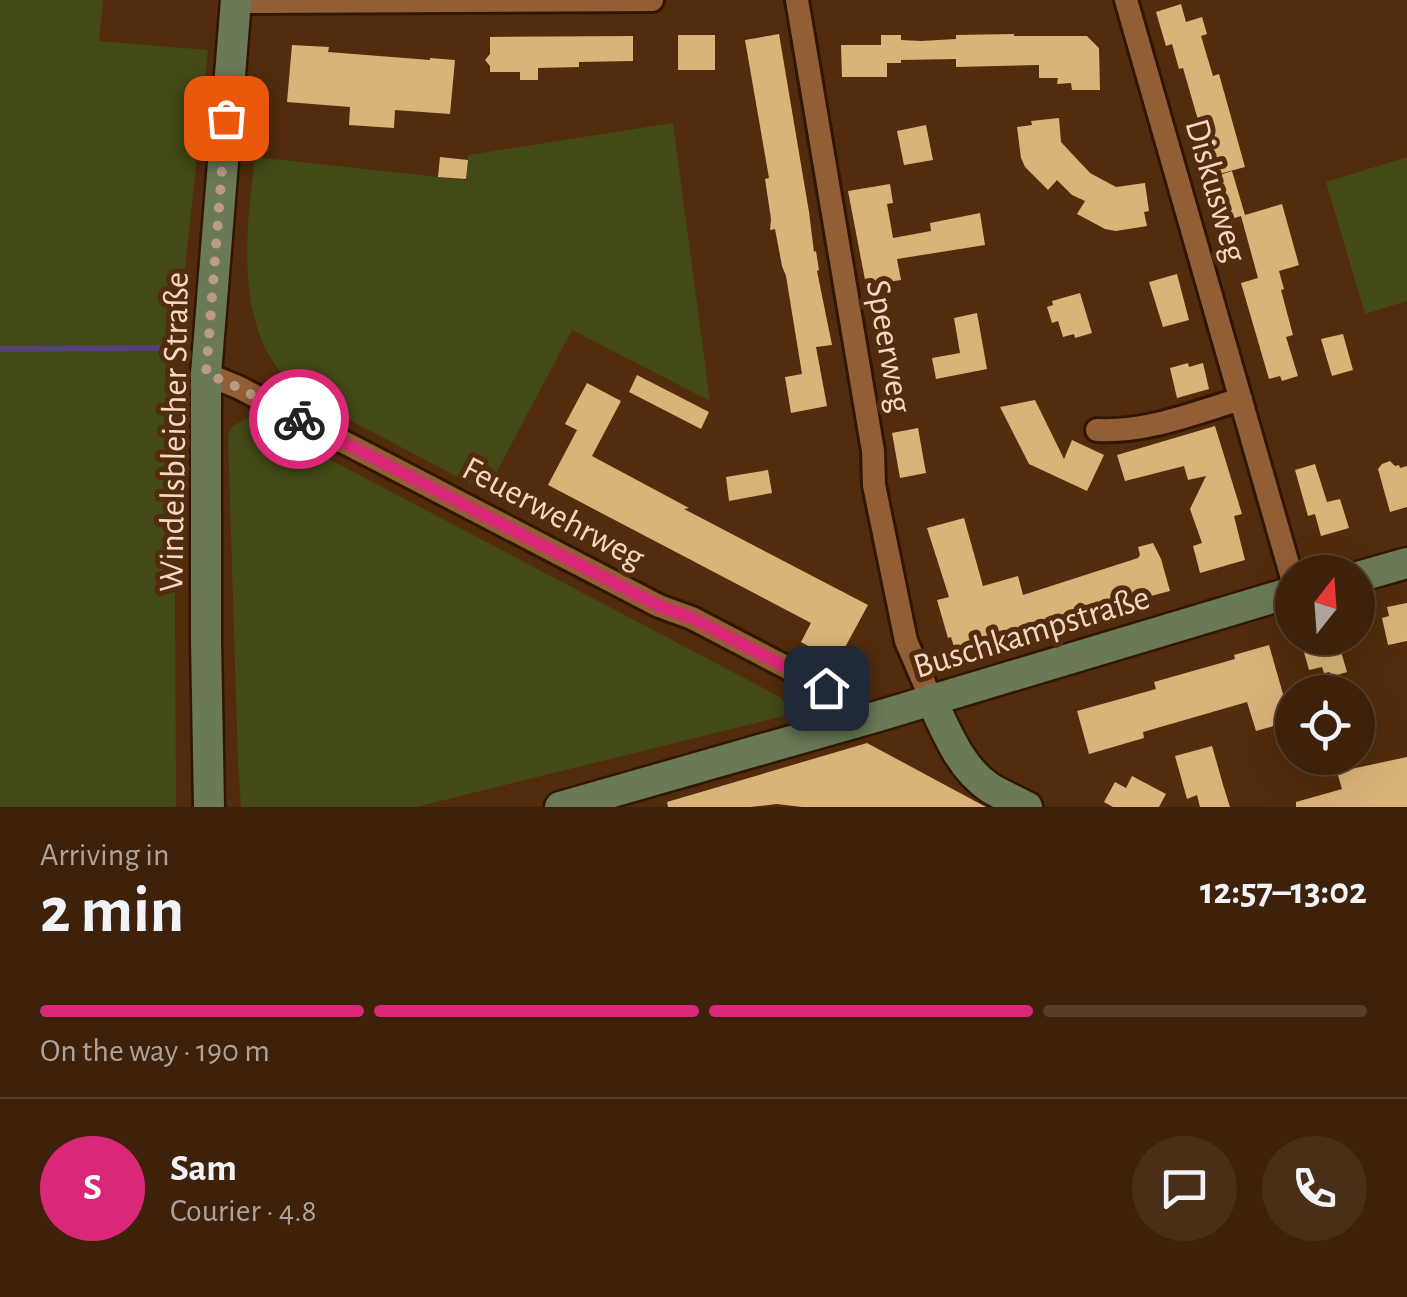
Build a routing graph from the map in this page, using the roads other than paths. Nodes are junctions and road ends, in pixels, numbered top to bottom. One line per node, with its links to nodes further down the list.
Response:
1 (652, 0): 4 (street)
2 (797, 0): 12 (street, Speerweg)
3 (1126, 0): 6 (street, Diskusweg)
4 (236, 1): 5 (main road, Windelsbleicher Straße)
5 (206, 374): 13 (street, Feuerwehrweg); 14 (main road, Windelsbleicher Straße)
6 (1241, 399): 7 (street); 8 (street, Diskusweg)
7 (1097, 430)
8 (1285, 555)
9 (1407, 563): 10 (main road)
10 (1375, 571)
11 (1275, 597): 12 (main road, Buschkampstraße)
12 (931, 699): 13 (main road, Buschkampstraße); 16 (main road)
13 (862, 721): 15 (main road, Buschkampstraße)
14 (208, 807)
15 (560, 807)
16 (1027, 807)

